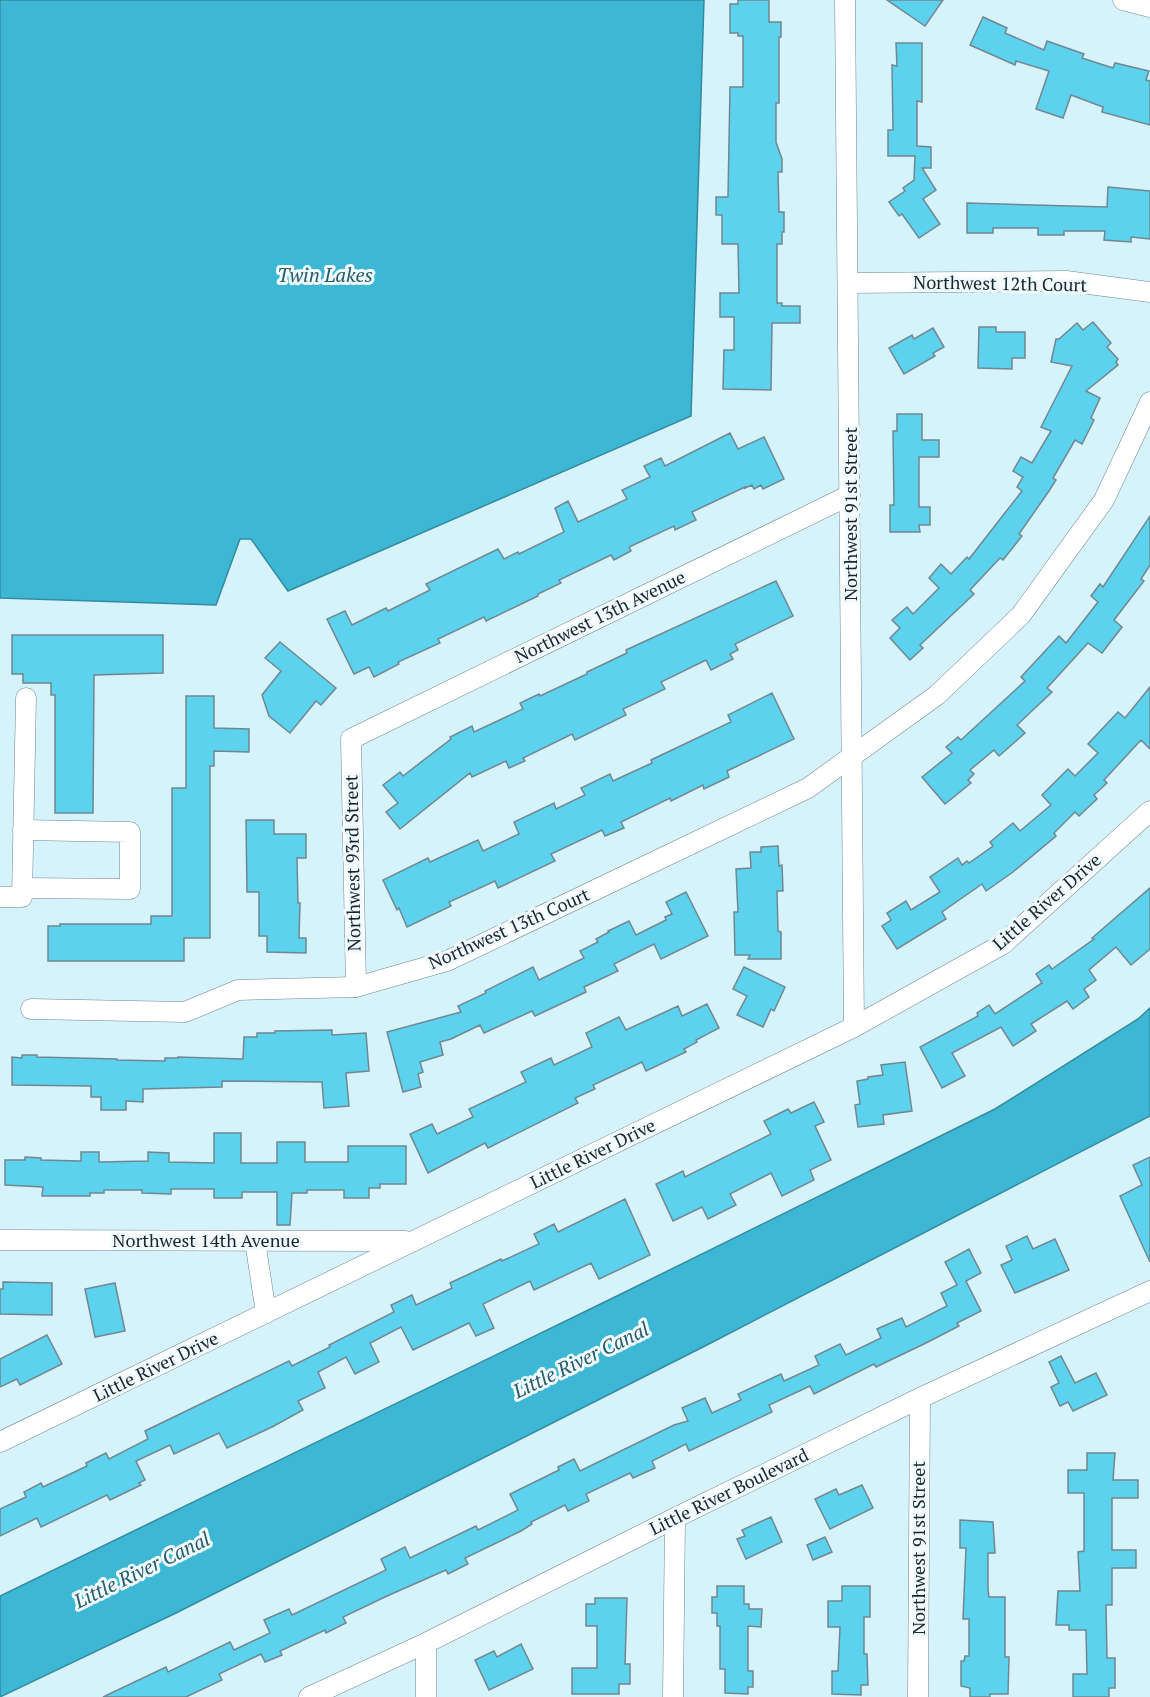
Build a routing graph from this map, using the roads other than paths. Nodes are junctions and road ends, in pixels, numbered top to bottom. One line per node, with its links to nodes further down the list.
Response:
1 (845, 0): 4 (street, Northwest 91st Street)
2 (1123, 0): 3 (street)
3 (1150, 7)
4 (849, 283): 5 (street, Northwest 12th Court); 7 (street, Northwest 91st Street)
5 (1150, 292)
6 (1150, 402): 10 (street, Northwest 13th Court)
7 (850, 495): 9 (street, Northwest 13th Avenue); 10 (street, Northwest 91st Street)
8 (26, 698): 12 (street)
9 (351, 739): 15 (street, Northwest 93rd Street)
10 (852, 756): 15 (street, Northwest 13th Court); 17 (street, Northwest 91st Street)
11 (1150, 812): 17 (street, Little River Drive)
12 (23, 830): 13 (street); 13 (street)
13 (22, 888): 14 (street)
14 (0, 897)
15 (356, 987): 16 (street, Northwest 13th Court)
16 (31, 1009)
17 (854, 1027): 20 (street, Little River Drive)
18 (0, 1240): 19 (street, Northwest 14th Avenue)
19 (255, 1241): 20 (street, Northwest 14th Avenue); 22 (street)
20 (411, 1241): 22 (street, Little River Drive)
21 (1150, 1291): 23 (street, Little River Boulevard)
22 (266, 1313): 24 (street, Little River Drive)
23 (920, 1398): 25 (street, Little River Boulevard); 30 (street, Northwest 91st Street)
24 (0, 1442)
25 (675, 1518): 26 (street, Little River Boulevard); 29 (street)
26 (426, 1643): 27 (street, Little River Boulevard); 28 (street)
27 (309, 1697)
28 (426, 1697)
29 (673, 1697)
30 (918, 1697)

